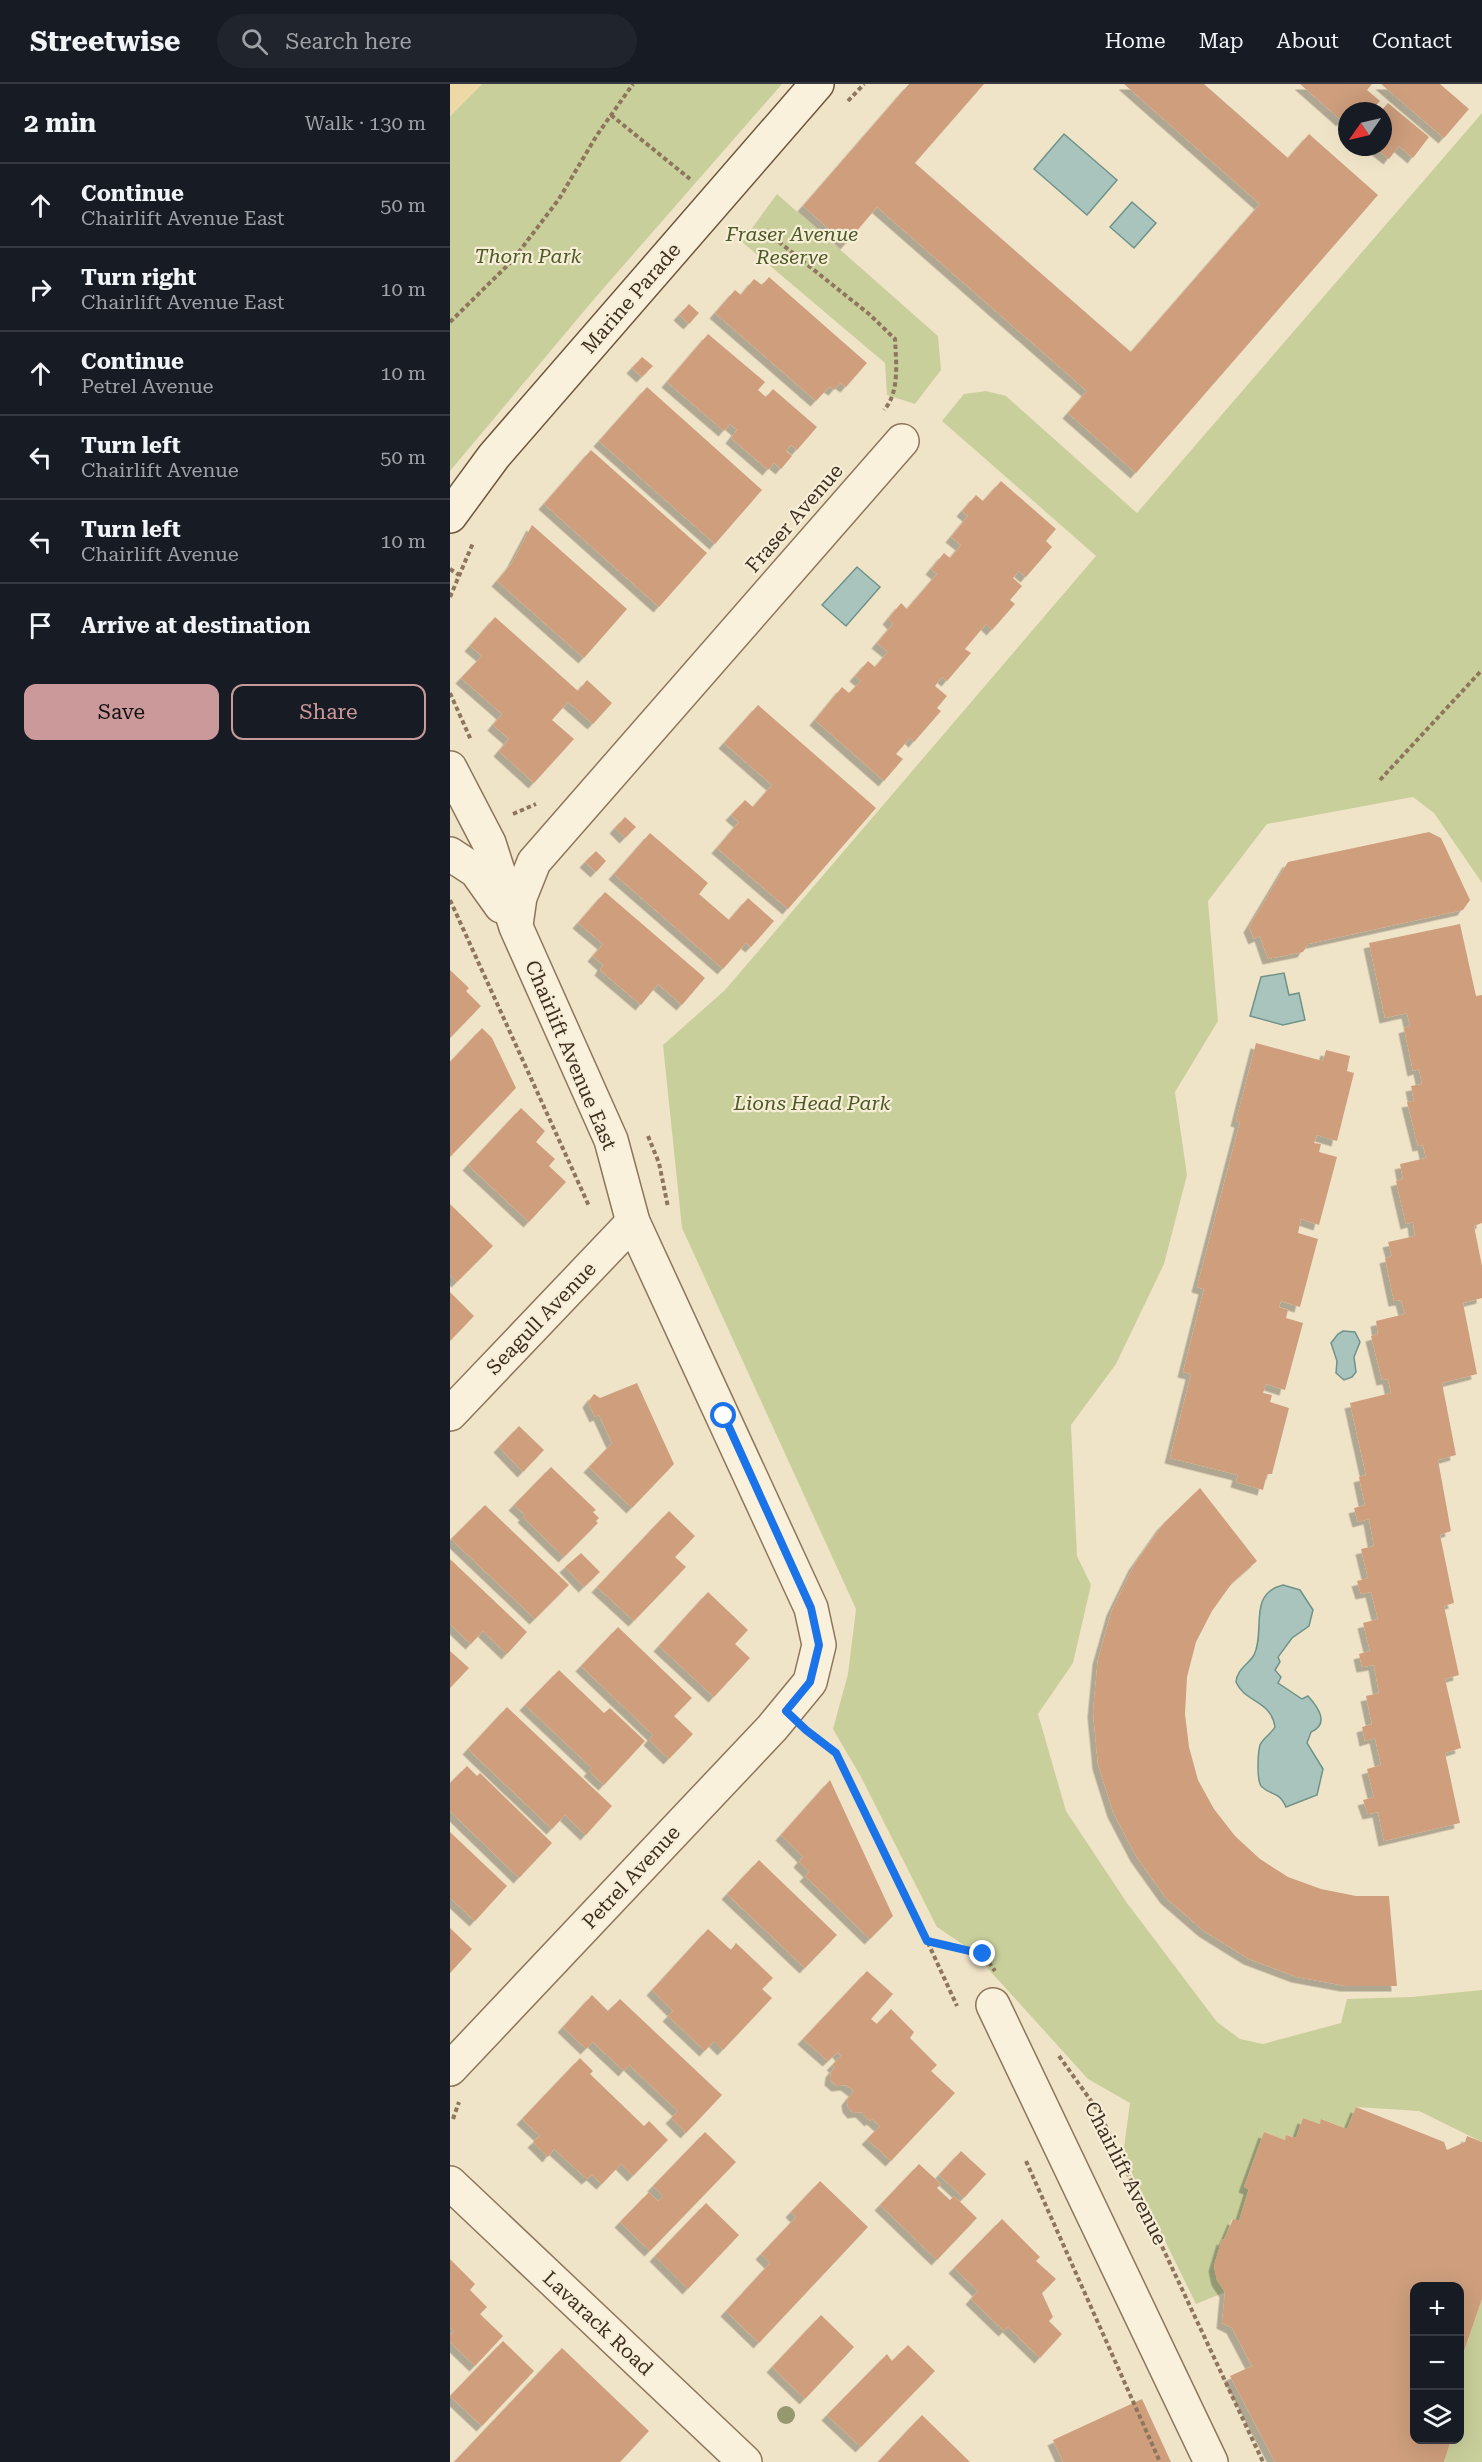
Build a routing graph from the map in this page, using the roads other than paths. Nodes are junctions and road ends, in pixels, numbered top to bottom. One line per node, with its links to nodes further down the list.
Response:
1 (817, 84): 3 (street, Marine Parade)
2 (903, 441): 7 (street, Fraser Avenue)
3 (450, 516)
4 (450, 768): 5 (street, Chairlift Avenue East)
5 (464, 813): 7 (street, Chairlift Avenue East)
6 (450, 854): 7 (street, Chairlift Avenue East)
7 (516, 927): 8 (street, Chairlift Avenue East)
8 (633, 1222): 9 (street, Seagull Avenue); 10 (street, Chairlift Avenue East)
9 (450, 1414)
10 (810, 1682): 12 (street, Petrel Avenue)
11 (993, 2005): 15 (street)
12 (450, 2069)
13 (450, 2183): 14 (street, Lavarack Road)
14 (745, 2462)
15 (1211, 2462)

